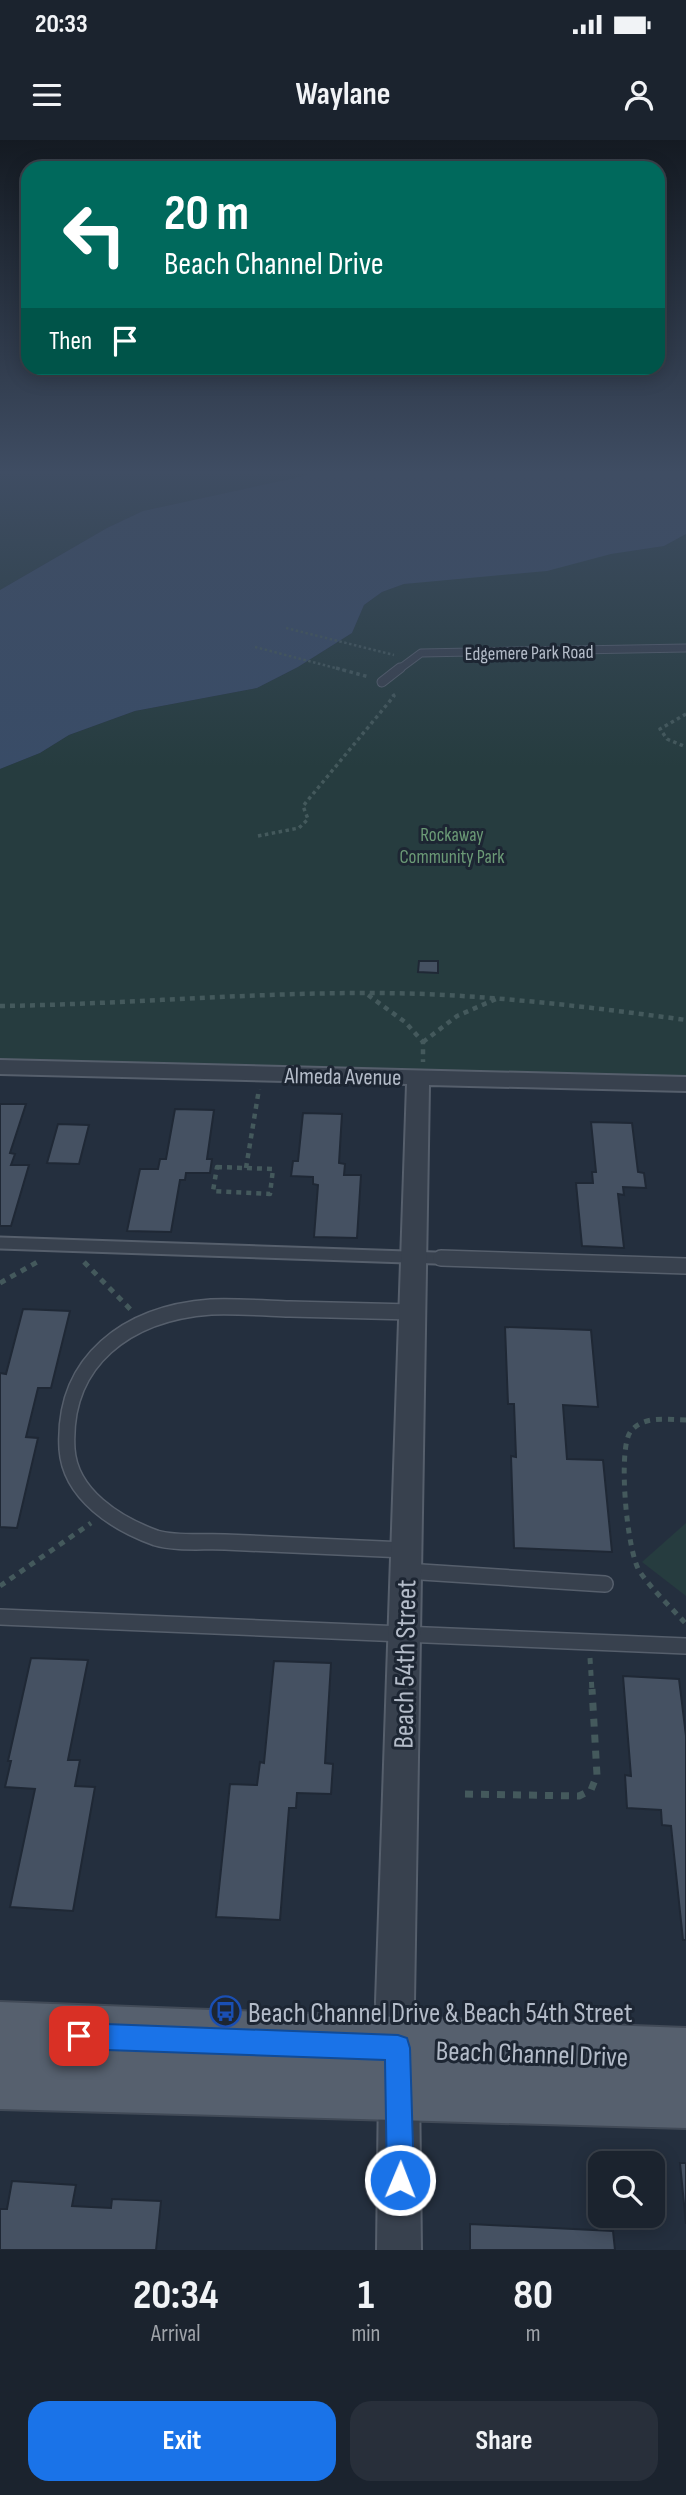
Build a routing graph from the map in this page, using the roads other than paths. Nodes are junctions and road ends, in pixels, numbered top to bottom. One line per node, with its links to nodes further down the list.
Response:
1 (686, 648): 2 (lane, Edgemere Park Road)
2 (383, 682)
3 (0, 1067): 4 (street, Almeda Avenue)
4 (418, 1077): 5 (street, Almeda Avenue); 7 (street, Beach 54th Street)
5 (686, 1084)
6 (0, 1243): 7 (lane)
7 (413, 1255): 8 (lane); 9 (street, Beach 54th Street)
8 (686, 1266)
9 (412, 1311): 10 (street, Beach 54th Street); 10 (lane)
10 (406, 1561): 11 (lane); 13 (street, Beach 54th Street)
11 (605, 1584)
12 (0, 1617): 13 (lane)
13 (405, 1634): 14 (lane); 17 (street, Beach 54th Street)
14 (686, 1646)
15 (0, 2033): 17 (main road, Beach Channel Drive)
16 (686, 2059): 17 (main road, Beach Channel Drive)
17 (399, 2068): 18 (main road, Beach Channel Drive); 19 (main road, Beach Channel Drive); 20 (street, Beach 54th Street)
18 (0, 2078)
19 (686, 2096)
20 (399, 2250)

